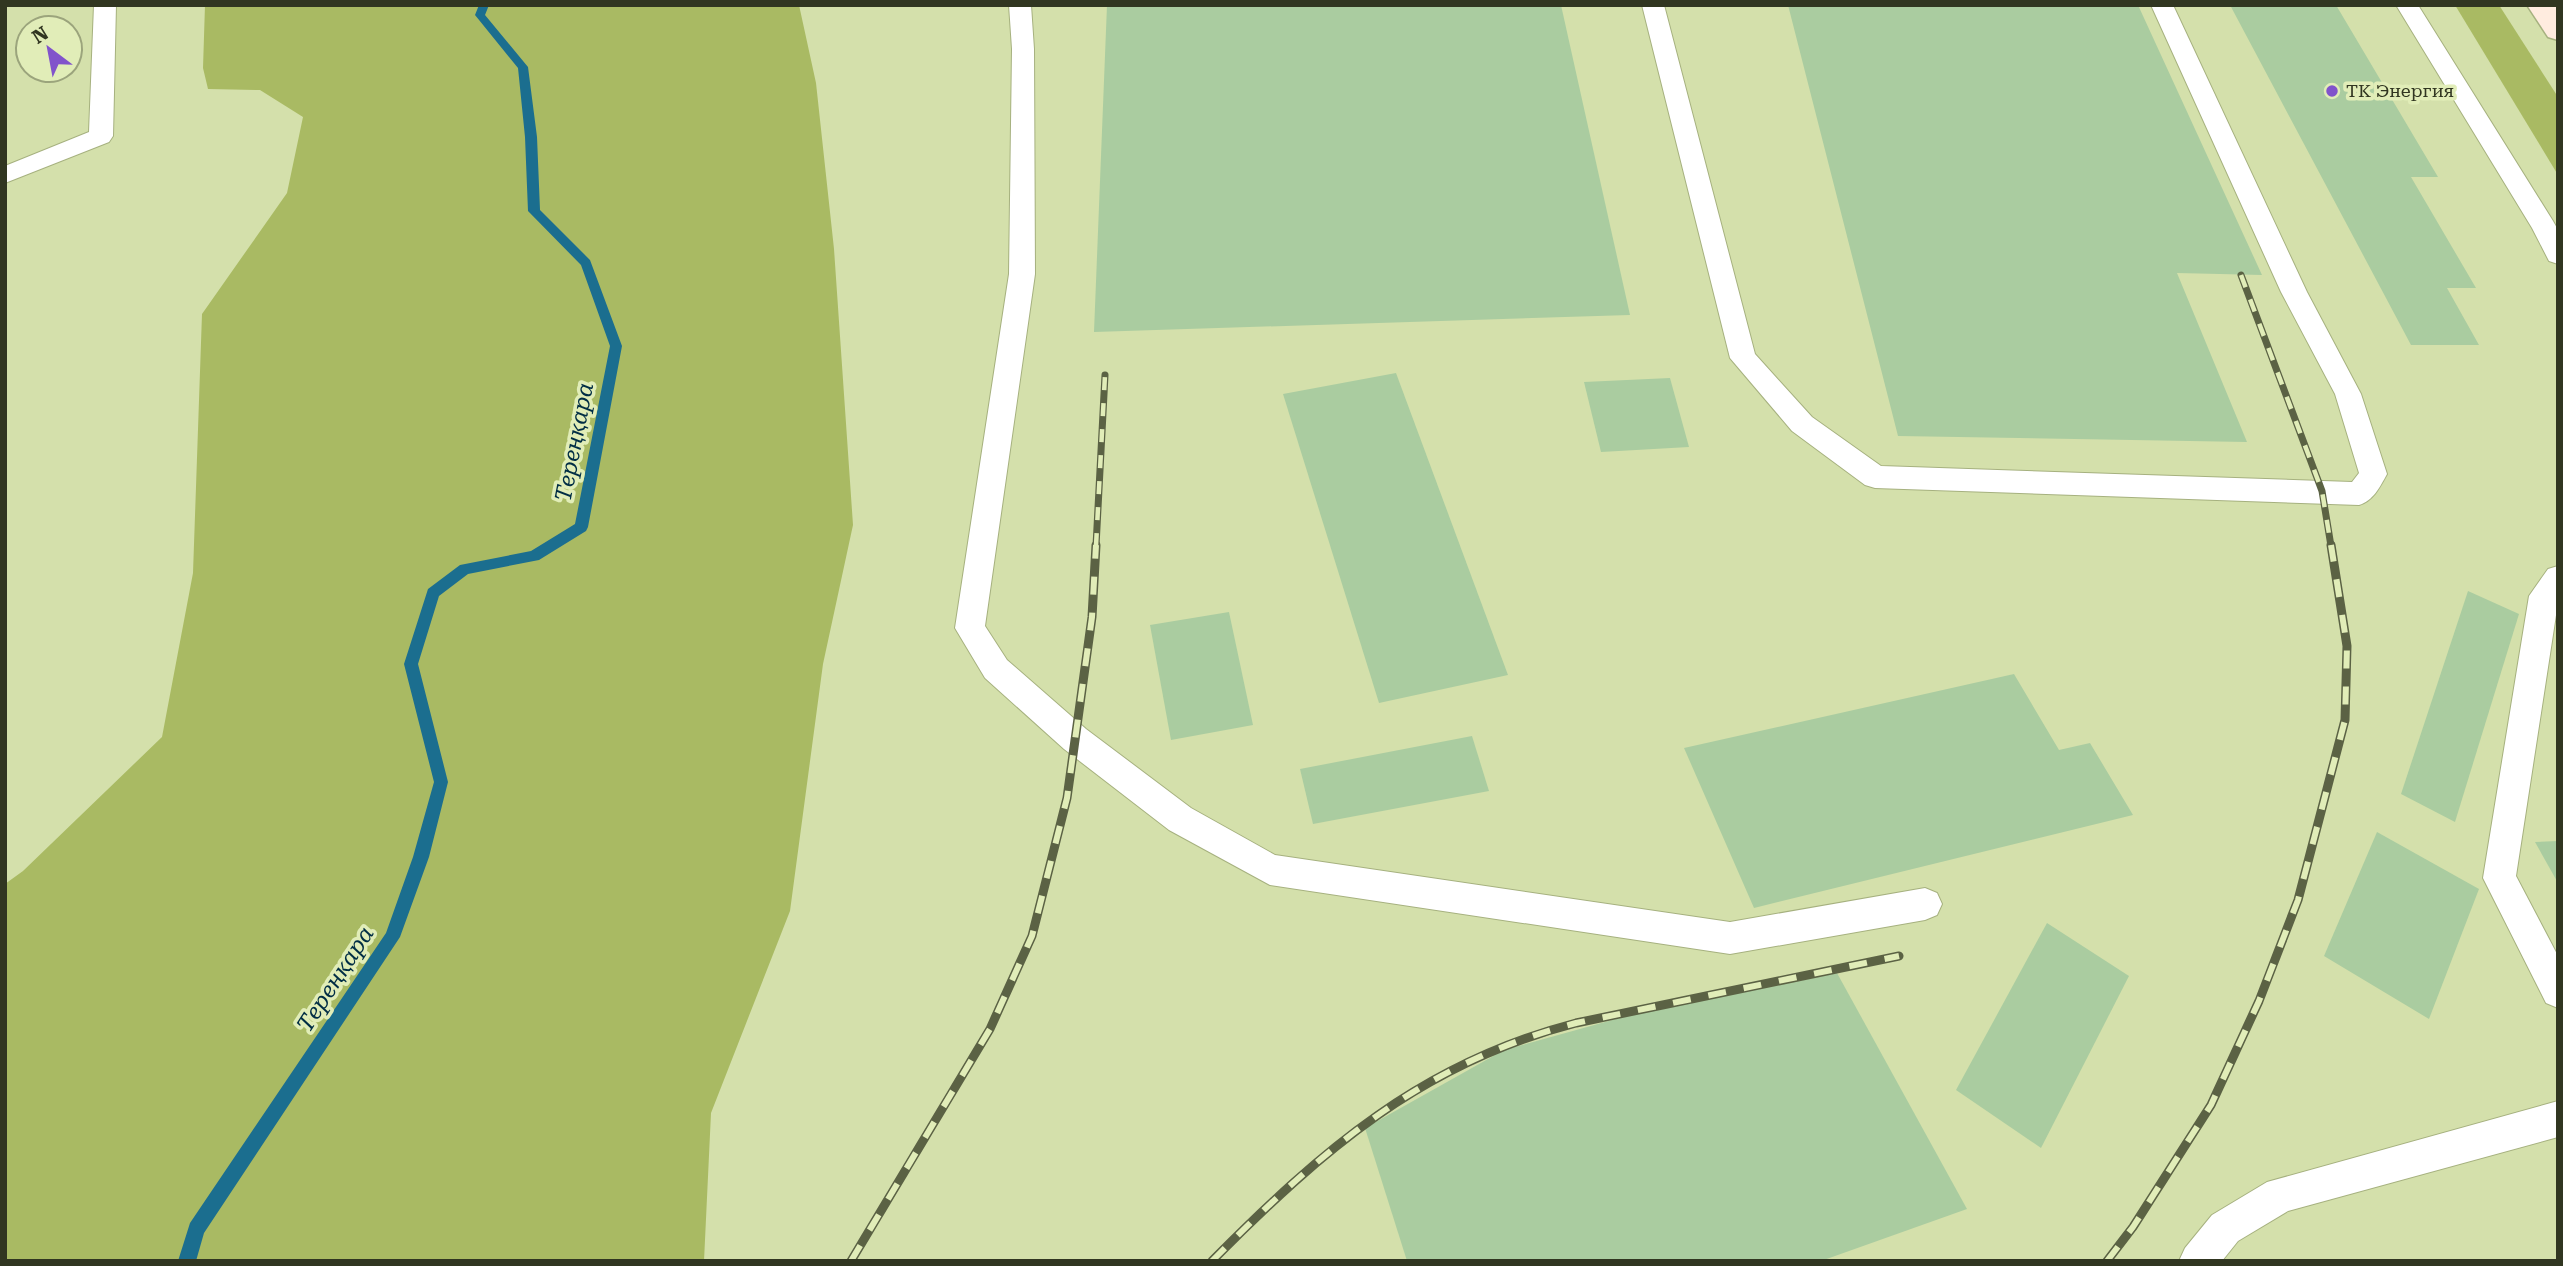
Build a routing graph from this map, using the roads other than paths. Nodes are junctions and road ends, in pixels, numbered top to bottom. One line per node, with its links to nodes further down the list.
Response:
1 (105, 5): 8 (lane)
2 (1020, 5): 11 (lane)
3 (1653, 5): 4 (lane)
4 (2162, 5)
5 (2407, 5): 9 (lane)
6 (2541, 5): 7 (main road)
7 (2558, 31)
8 (5, 175)
9 (2558, 255)
10 (2558, 578): 12 (lane)
11 (1926, 904)
12 (2558, 991)
13 (2558, 1119): 14 (lane)
14 (2197, 1261)

